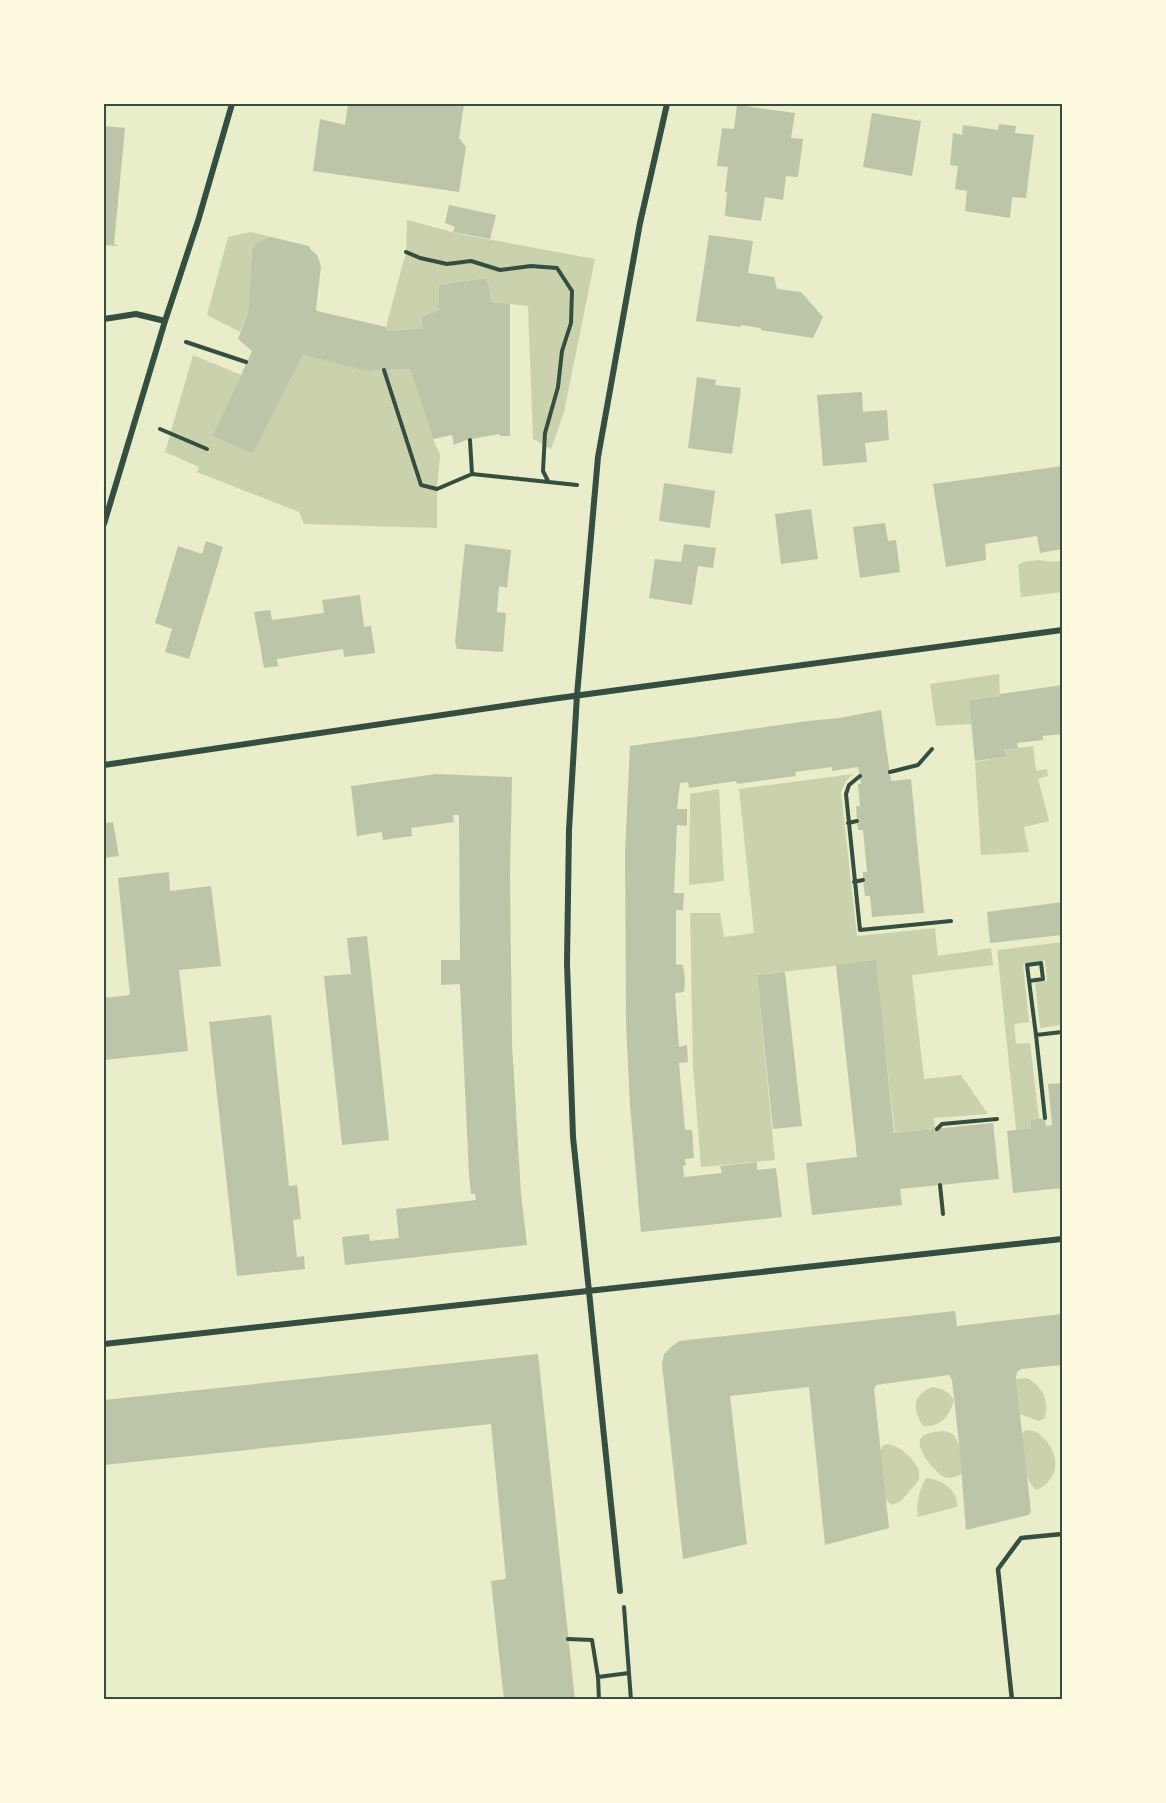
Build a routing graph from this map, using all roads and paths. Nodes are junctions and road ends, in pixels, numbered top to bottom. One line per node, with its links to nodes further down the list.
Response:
1 (232, 104): 5 (street)
2 (668, 104): 14 (street)
3 (406, 252): 13 (path)
4 (104, 319): 5 (street)
5 (165, 321): 15 (street)
6 (186, 342): 7 (path)
7 (246, 363)
8 (384, 370): 12 (path)
9 (160, 429): 11 (path)
10 (470, 440): 12 (path)
11 (207, 449)
12 (472, 474): 13 (path)
13 (548, 481): 14 (path)
14 (596, 488): 17 (street)
15 (104, 524)
16 (1062, 630): 17 (street)
17 (577, 695): 19 (street); 36 (street)
18 (932, 749): 20 (path)
19 (104, 765)
20 (890, 772)
21 (860, 776): 23 (path)
22 (857, 821): 23 (path)
23 (848, 823): 25 (path)
24 (863, 880): 25 (path)
25 (854, 882): 26 (path)
26 (951, 921)
27 (1029, 981): 27 (path); 29 (path)
28 (1062, 1032): 29 (path)
29 (1035, 1035): 30 (path)
30 (1045, 1118)
31 (997, 1119): 32 (path)
32 (937, 1129)
33 (940, 1185): 34 (path)
34 (943, 1214)
35 (1062, 1239): 36 (street)
36 (588, 1293): 37 (street); 39 (street)
37 (104, 1344)
38 (1062, 1534): 46 (lane)
39 (620, 1591)
40 (624, 1606): 42 (path)
41 (568, 1638): 43 (path)
42 (629, 1673): 43 (path); 45 (path)
43 (598, 1677): 44 (path)
44 (599, 1700)
45 (631, 1700)
46 (1012, 1700)

